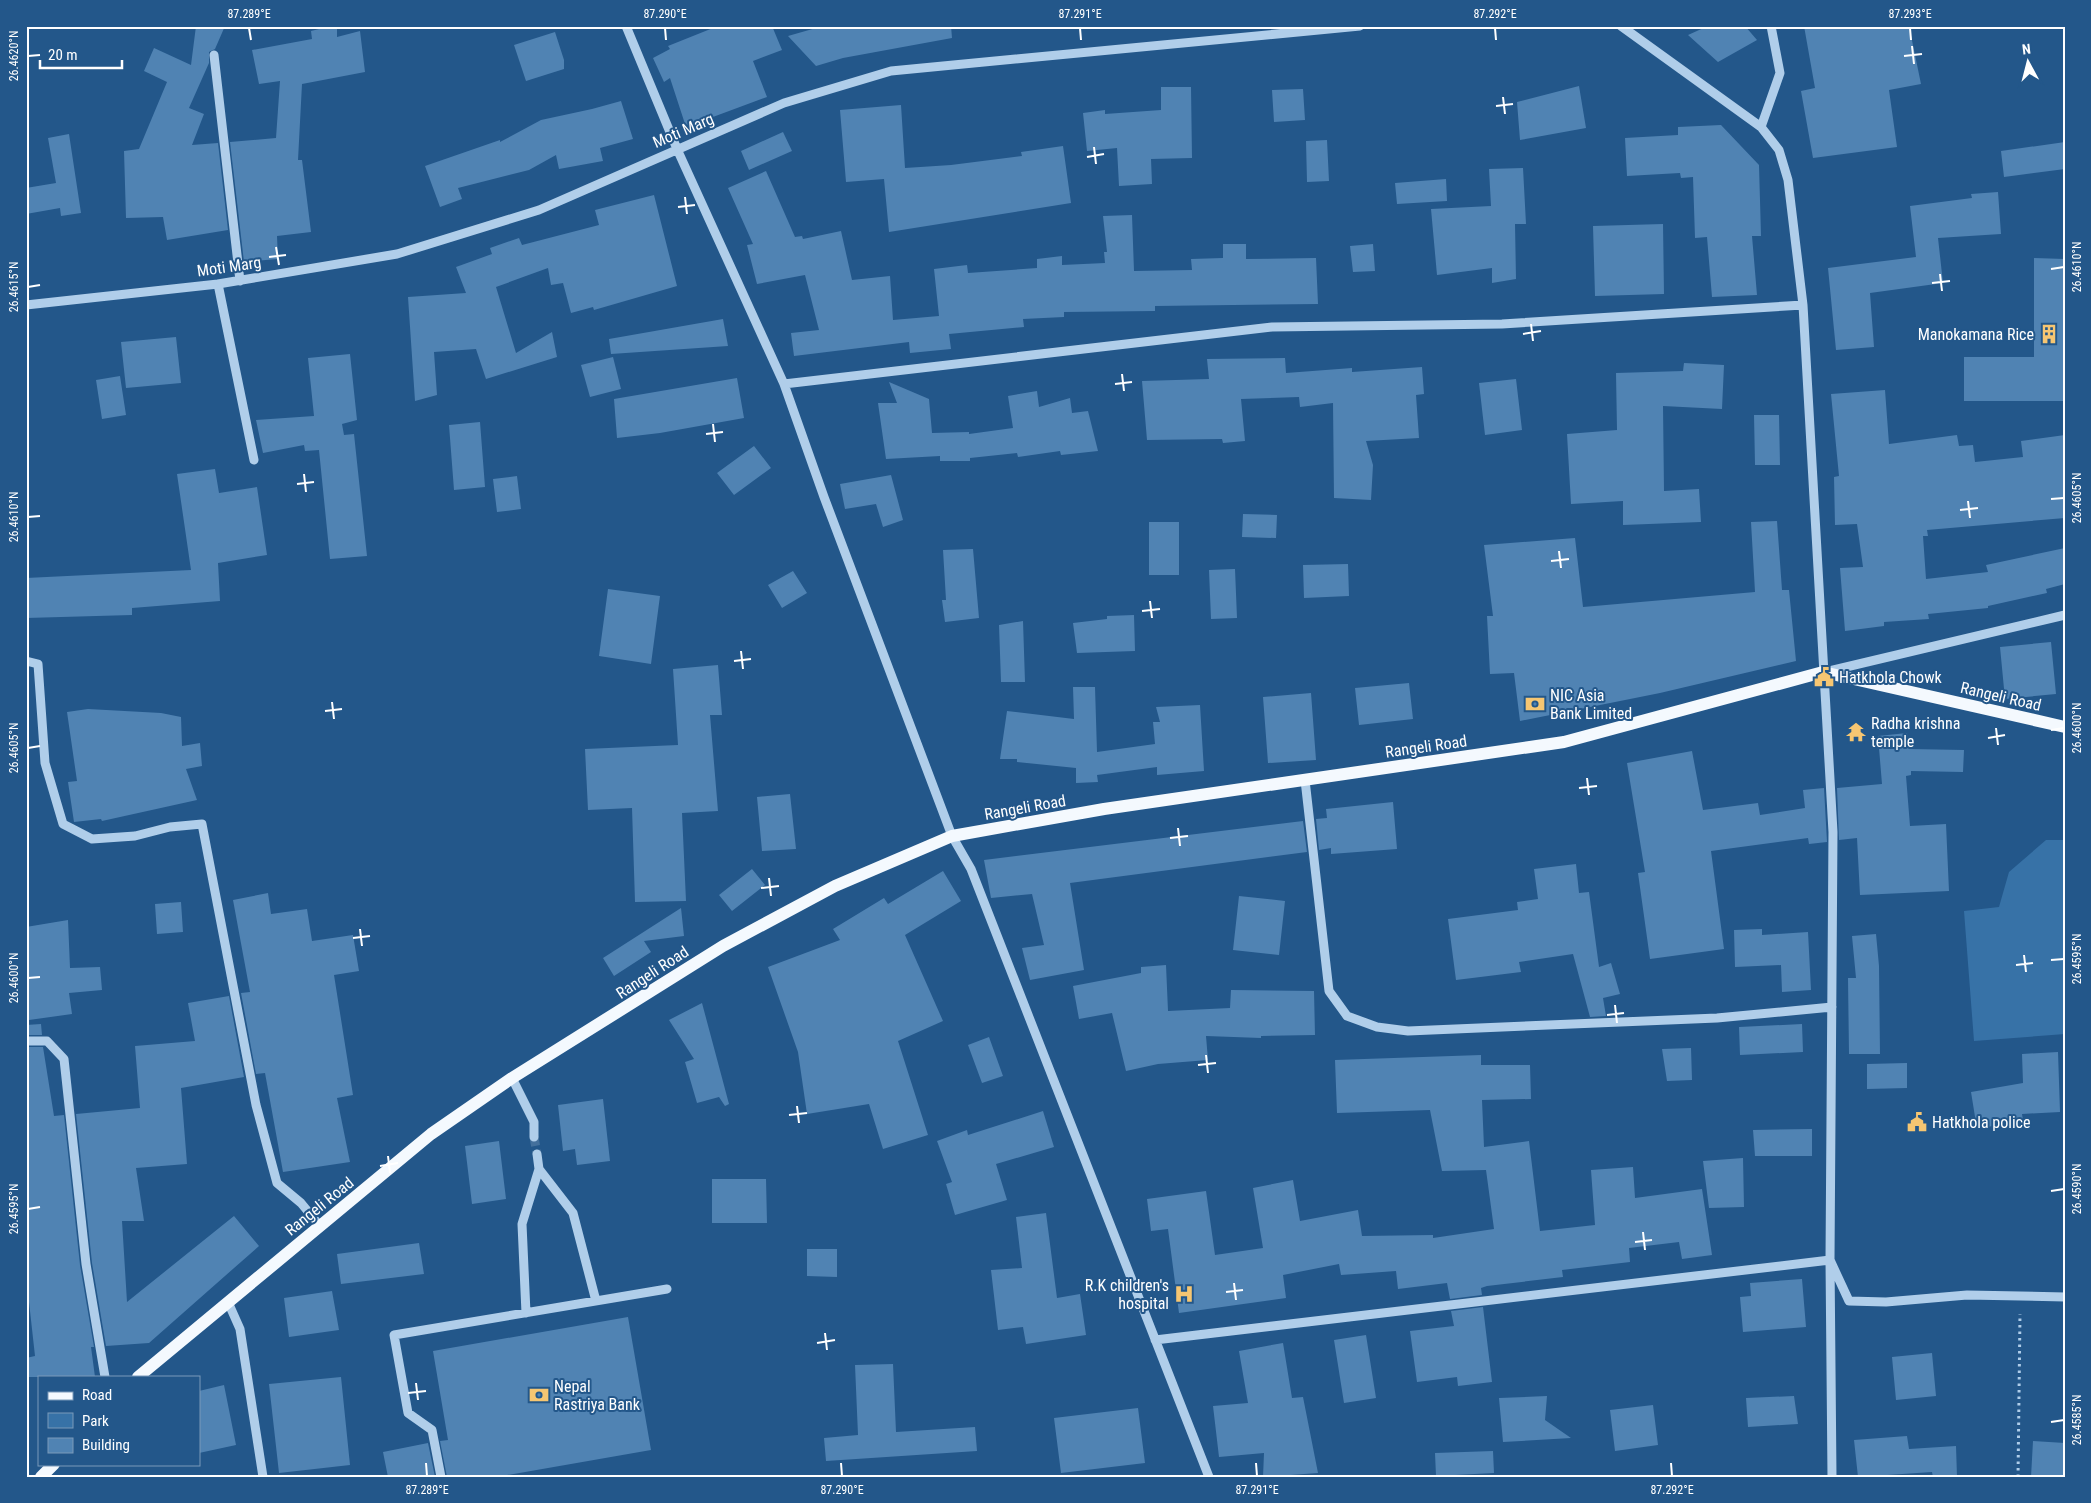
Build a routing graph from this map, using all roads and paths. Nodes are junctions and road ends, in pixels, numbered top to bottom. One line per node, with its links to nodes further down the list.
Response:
1 (626, 26): 7 (street)
2 (1360, 26): 7 (street, Moti Marg)
3 (1621, 26): 6 (street)
4 (1771, 26): 6 (street)
5 (214, 55): 8 (street)
6 (1761, 127): 11 (street)
7 (677, 149): 8 (street, Moti Marg); 12 (street)
8 (240, 281): 9 (street, Moti Marg)
9 (218, 284): 10 (street, Moti Marg); 13 (street)
10 (26, 304)
11 (1803, 305): 12 (street); 16 (street)
12 (784, 384): 19 (street)
13 (254, 460)
14 (2065, 615): 16 (street)
15 (26, 661): 26 (street)
16 (1823, 672): 17 (main road, Rangeli Road); 18 (main road, Rangeli Road); 20 (street)
17 (2065, 727)
18 (1305, 780): 19 (main road, Rangeli Road); 20 (street)
19 (952, 836): 22 (main road, Rangeli Road); 34 (street)
20 (1832, 1007): 27 (street)
21 (26, 1041): 35 (street)
22 (512, 1078): 23 (street); 26 (main road, Rangeli Road)
23 (534, 1136)
24 (537, 1154): 25 (street)
25 (539, 1169): 31 (street); 33 (street)
26 (320, 1226): 32 (main road, Rangeli Road)
27 (1830, 1260): 29 (street); 34 (street); 42 (street)
28 (667, 1290): 31 (street)
29 (2020, 1296): 30 (street); 43 (path)
30 (2065, 1297)
31 (596, 1301): 33 (street)
32 (228, 1302): 36 (main road, Rangeli Road); 39 (street)
33 (526, 1313): 40 (street)
34 (1155, 1340): 41 (street)
35 (105, 1376)
36 (139, 1376)
37 (52, 1466): 38 (main road)
38 (41, 1477)
39 (263, 1477)
40 (441, 1477)
41 (1209, 1477)
42 (1832, 1477)
43 (2018, 1477)

